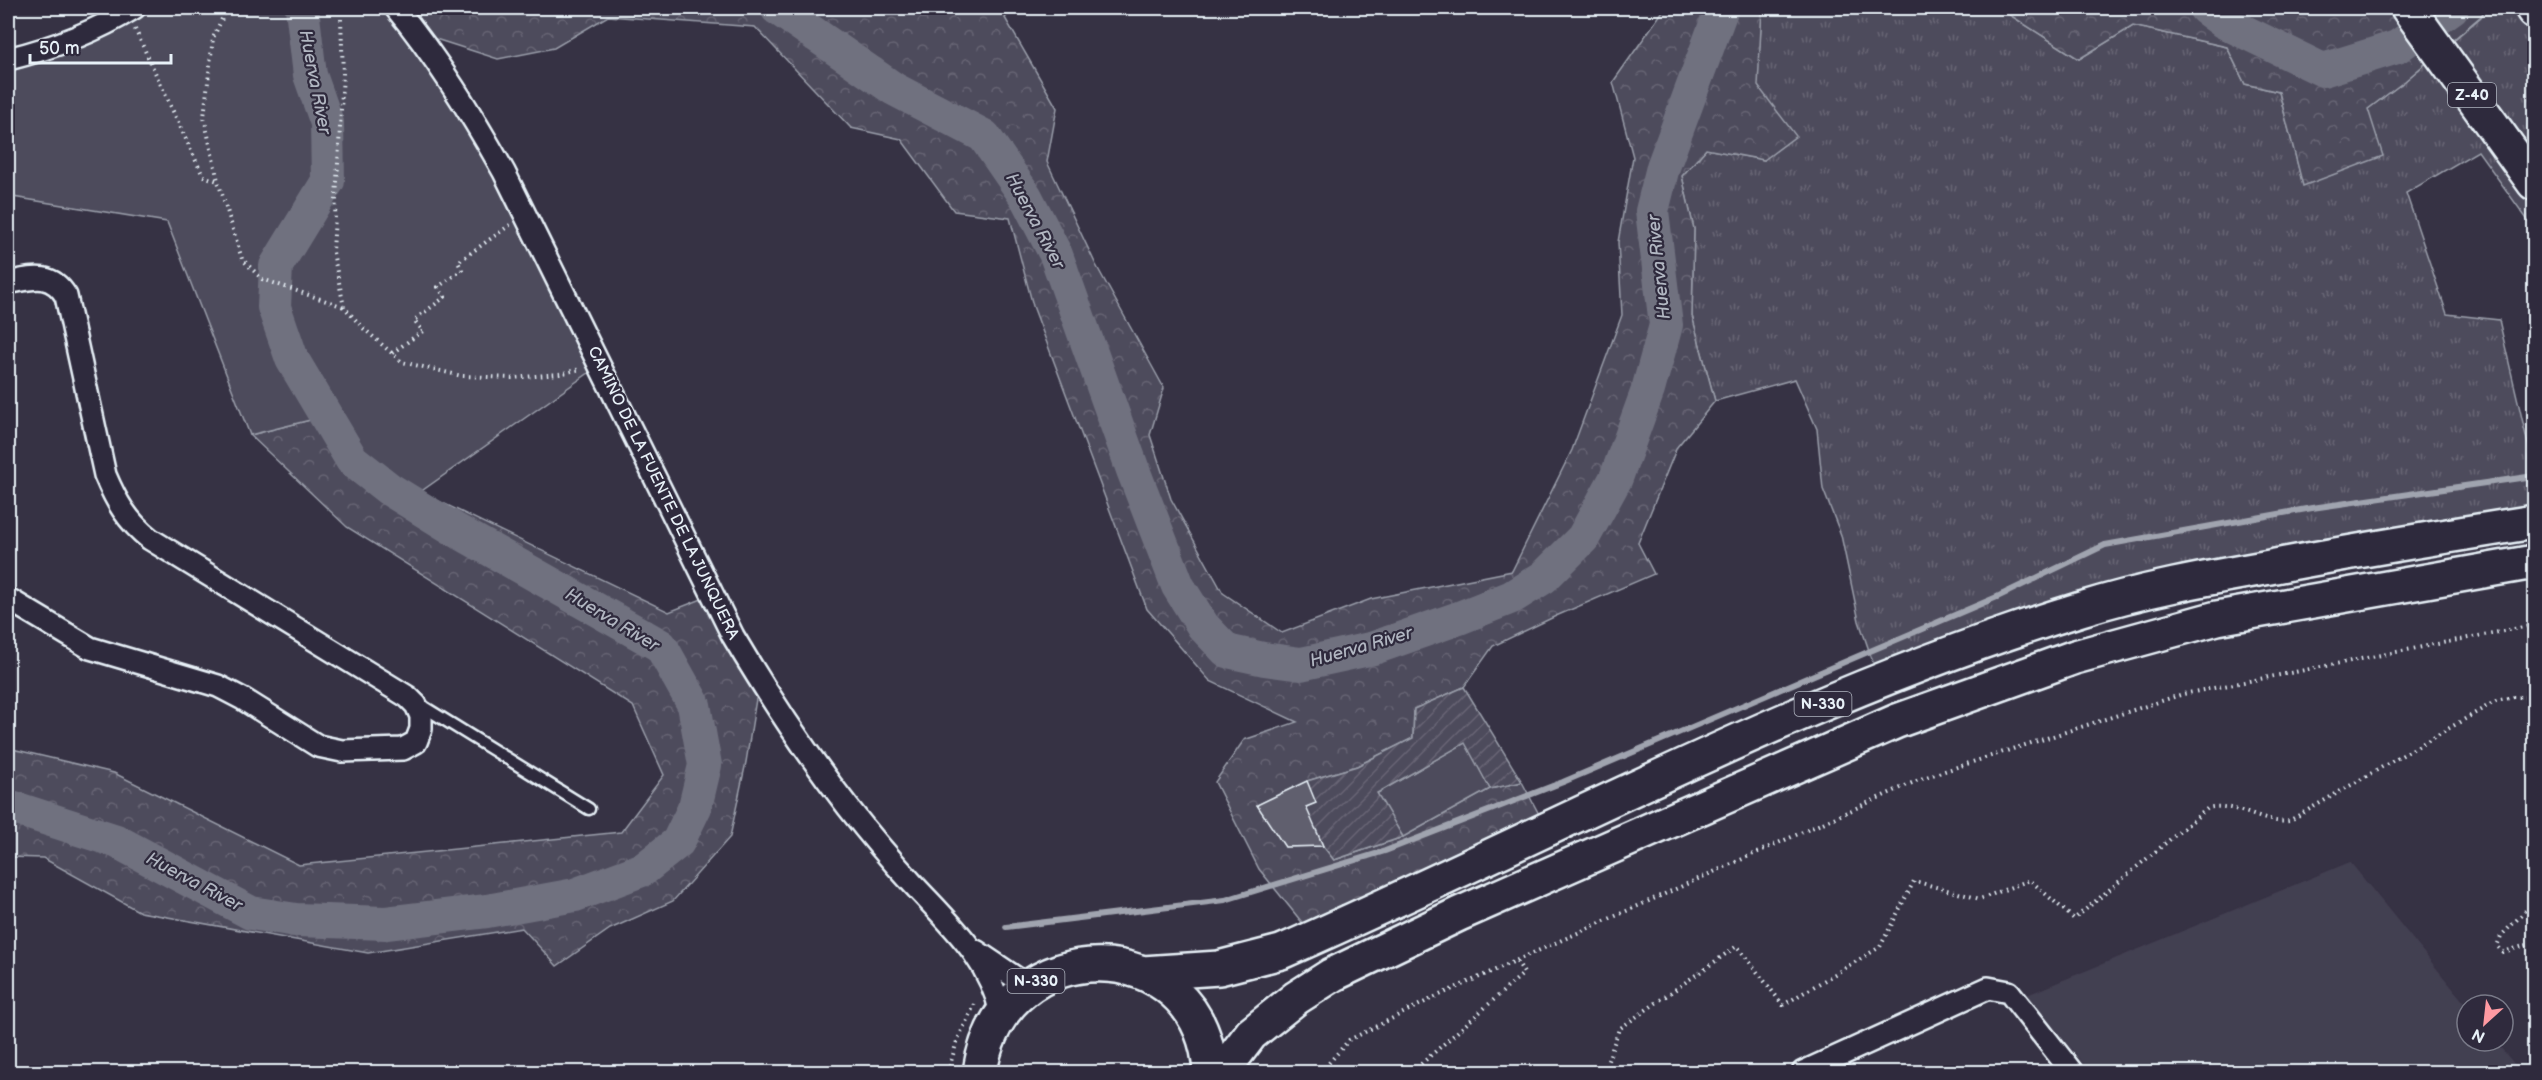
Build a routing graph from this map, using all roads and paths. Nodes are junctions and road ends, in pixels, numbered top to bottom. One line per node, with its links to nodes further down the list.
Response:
1 (227, 8): 7 (path)
2 (396, 8): 9 (street, CAMINO DE LA FUENTE DE LA JUNQUERA)
3 (2409, 8): 8 (highway, Z-40)
4 (130, 10): 6 (street); 7 (path)
5 (341, 19): 11 (path)
6 (8, 59)
7 (218, 181): 11 (path)
8 (2535, 183)
9 (525, 215): 12 (path); 13 (street, CAMINO DE LA FUENTE DE LA JUNQUERA)
10 (8, 283): 19 (street)
11 (344, 307): 12 (path)
12 (392, 353): 13 (path)
13 (600, 365): 25 (street, CAMINO DE LA FUENTE DE LA JUNQUERA)
14 (2535, 522): 27 (highway, N-330)
15 (2535, 562): 32 (highway, N-330)
16 (10, 600): 19 (street)
17 (2535, 625): 26 (path)
18 (2535, 697): 35 (path)
19 (408, 698): 20 (lane)
20 (589, 809)
21 (2535, 817): 22 (path)
22 (2535, 824)
23 (2535, 902): 24 (path)
24 (2535, 943)
25 (973, 949): 28 (street, CAMINO DE LA FUENTE DE LA JUNQUERA); 29 (street, CAMINO DE LA FUENTE DE LA JUNQUERA)
26 (1517, 961): 33 (path); 34 (path)
27 (1143, 973): 28 (highway, N-330); 31 (highway, N-330)
28 (1028, 986): 29 (highway, N-330)
29 (1001, 1014): 30 (highway, N-330)
30 (980, 1072)
31 (1210, 1072)
32 (1222, 1072)
33 (1321, 1072)
34 (1412, 1072)
35 (1604, 1072)
36 (1803, 1072): 37 (street)
37 (2072, 1072)

